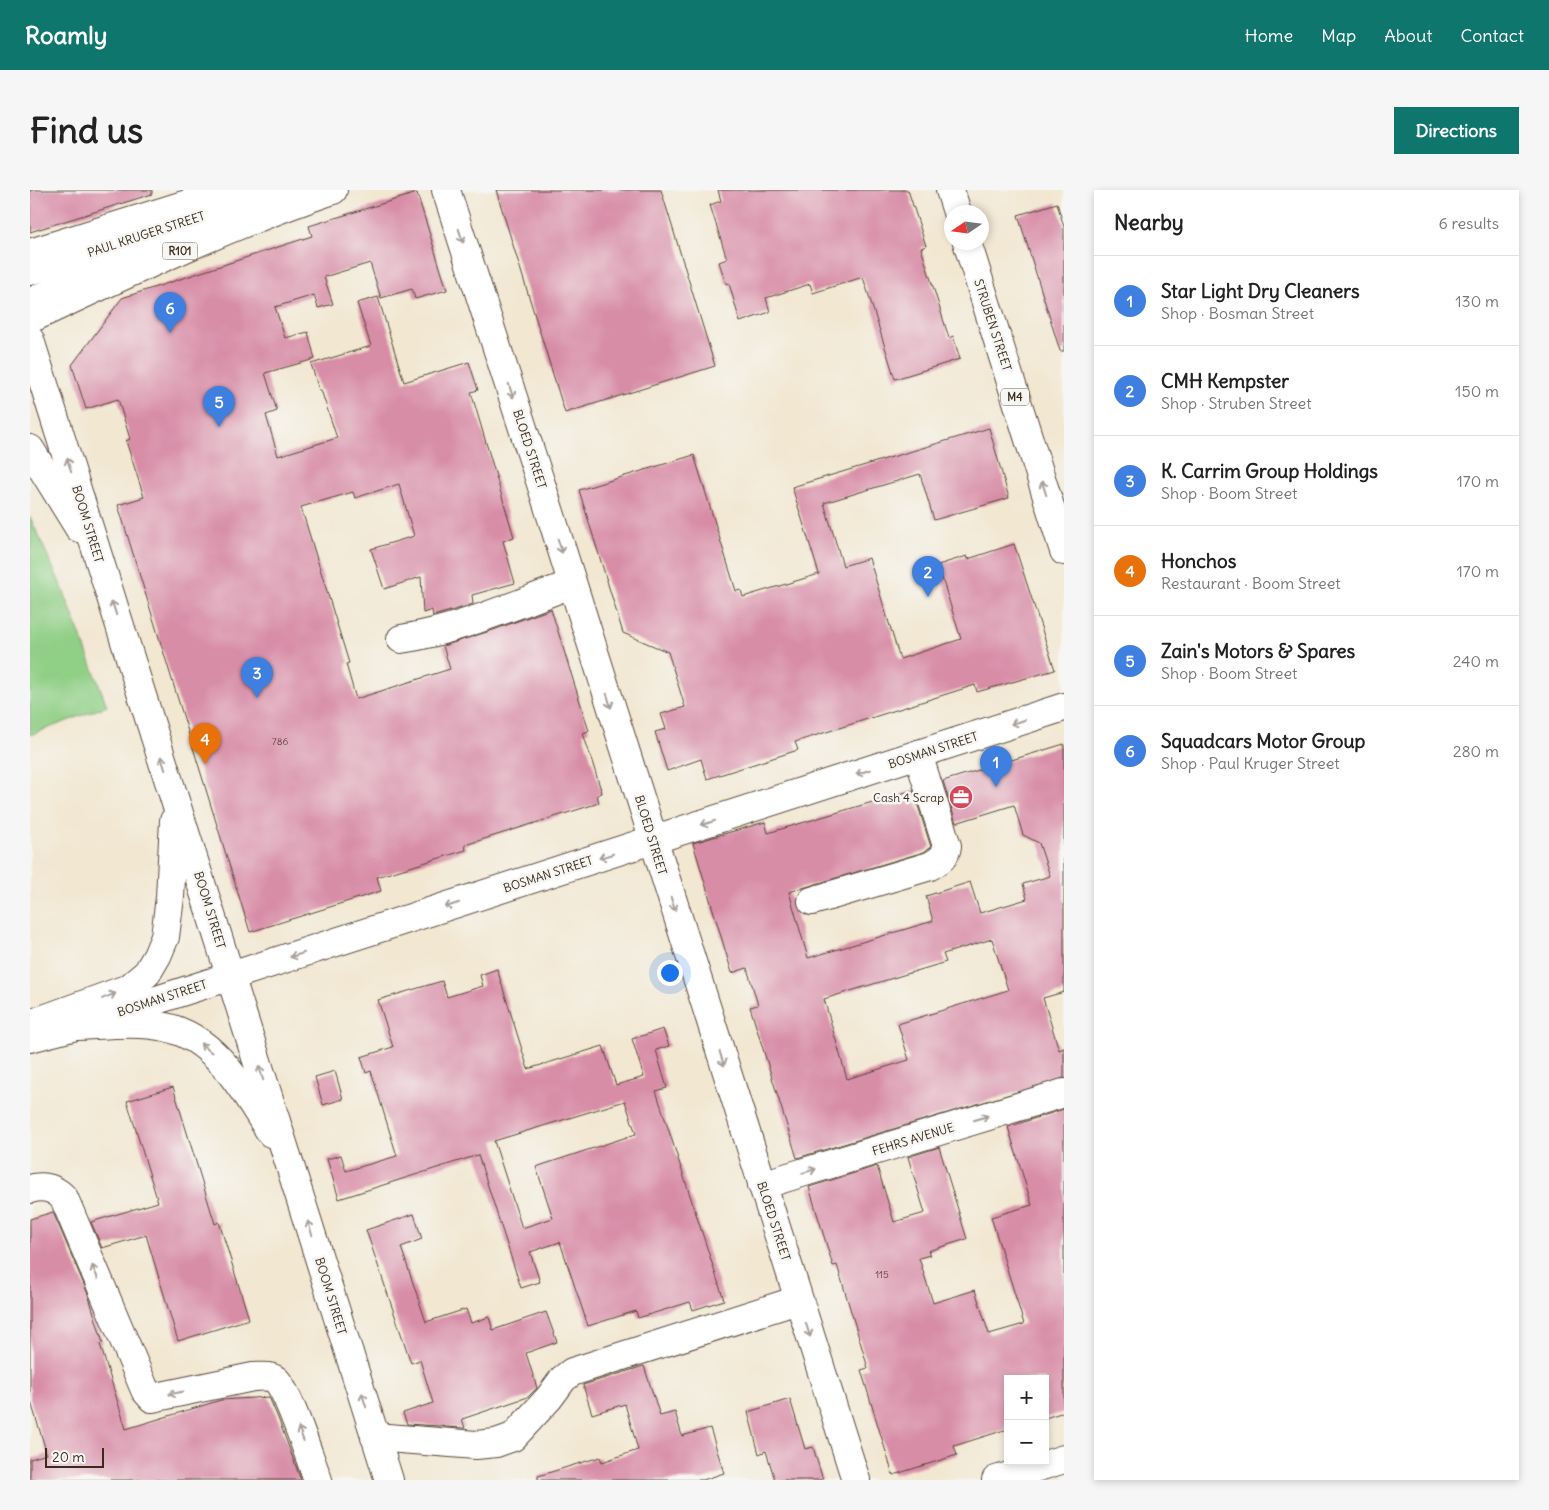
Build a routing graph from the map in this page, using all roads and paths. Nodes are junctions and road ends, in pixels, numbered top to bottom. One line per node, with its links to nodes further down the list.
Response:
1 (232, 190): 8 (main road, PAUL KRUGER STREET)
2 (333, 190): 11 (main road, PAUL KRUGER STREET / R101)
3 (446, 190): 16 (main road, BLOED STREET, one-way to 16)
4 (950, 190): 6 (main road)
5 (273, 194): 9 (main road, PAUL KRUGER STREET); 10 (main road, PAUL KRUGER STREET)
6 (955, 205)
7 (969, 250): 14 (main road, STRUBEN STREET / M4, one-way to 7)
8 (30, 253)
9 (30, 271)
10 (30, 302)
11 (30, 320)
12 (30, 340): 15 (main road, BOOM STREET, one-way to 12)
13 (30, 449): 15 (main road)
14 (1064, 551)
15 (100, 561): 20 (main road, BOOM STREET, one-way to 15)
16 (572, 584): 17 (main road); 21 (main road, BLOED STREET, one-way to 21)
17 (401, 639)
18 (1064, 707): 19 (main road, BOSMAN STREET, one-way to 19)
19 (918, 754): 21 (main road, BOSMAN STREET, one-way to 21); 22 (main road)
20 (174, 797): 23 (main road, BOOM STREET); 24 (main road, one-way to 20)
21 (653, 841): 23 (main road, BOSMAN STREET, one-way to 23); 29 (main road, BLOED STREET, one-way to 29)
22 (812, 901)
23 (231, 976): 25 (main road, BOSMAN STREET); 28 (main road, BOOM STREET, one-way to 23)
24 (30, 1024)
25 (76, 1026): 26 (main road, BOSMAN STREET); 28 (main road, one-way to 25)
26 (30, 1038)
27 (1064, 1093): 29 (main road, FEHRS AVENUE, one-way to 27)
28 (288, 1157): 32 (main road, BOOM STREET, one-way to 28)
29 (762, 1185): 31 (main road, BLOED STREET)
30 (30, 1189): 34 (main road, one-way to 30)
31 (798, 1300): 32 (main road); 36 (main road, BLOED STREET, one-way to 36)
32 (375, 1437): 35 (main road, BOOM STREET)
33 (1064, 1459): 37 (main road)
34 (318, 1480)
35 (389, 1480)
36 (856, 1480)
37 (996, 1480)

